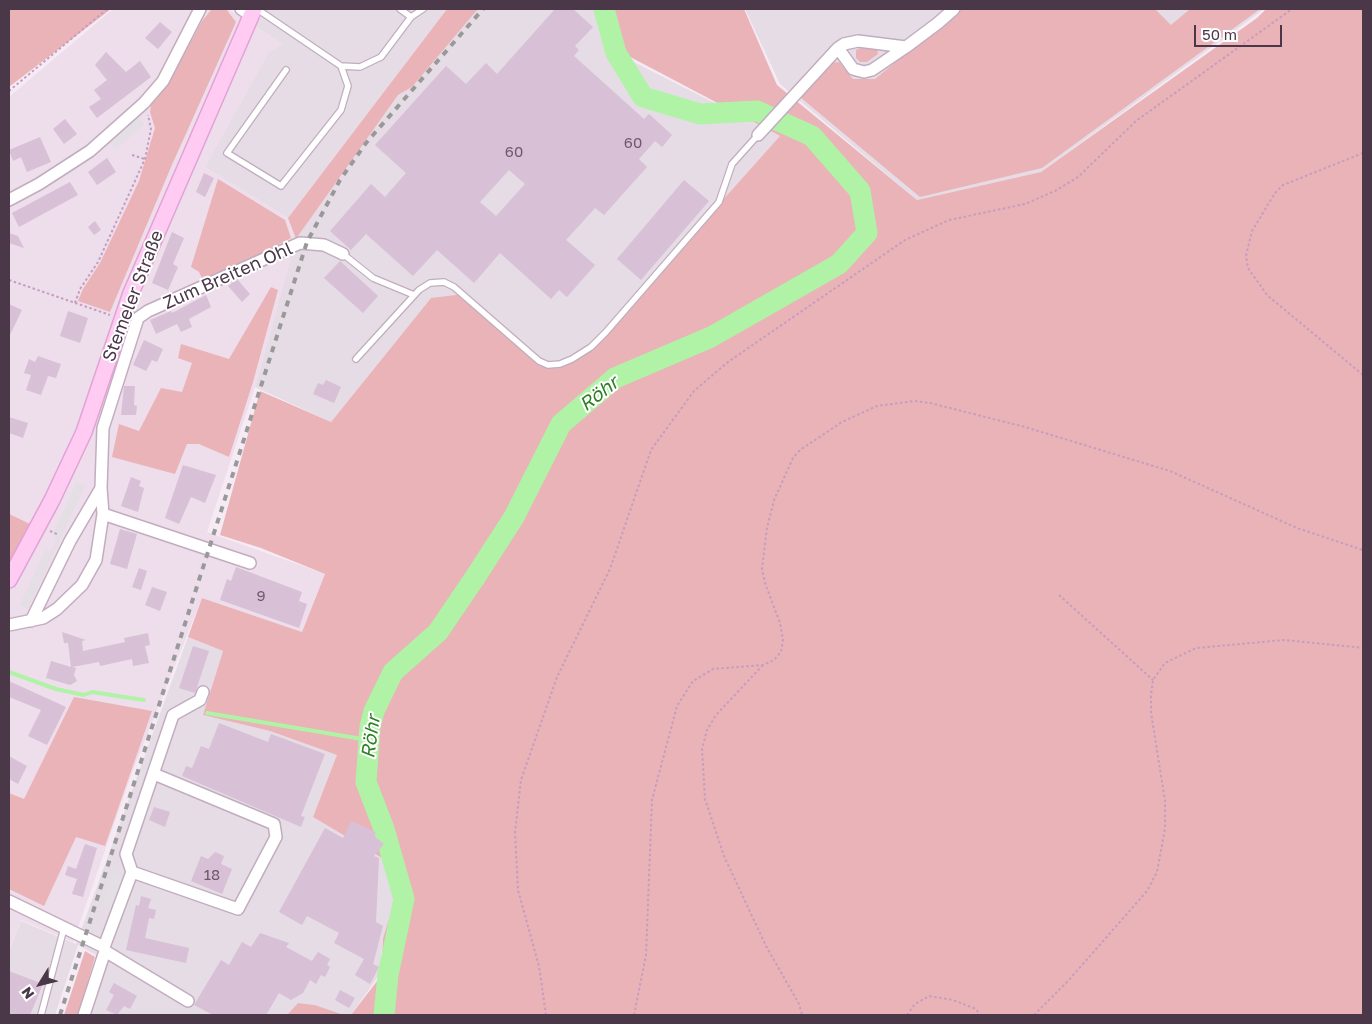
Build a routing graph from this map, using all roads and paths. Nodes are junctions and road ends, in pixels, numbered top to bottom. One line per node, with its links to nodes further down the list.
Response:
1 (107, 9): 13 (path)
2 (200, 9): 14 (street)
3 (400, 9): 8 (lane)
4 (422, 9): 8 (lane)
5 (954, 9): 9 (street)
6 (1292, 9): 49 (path)
7 (251, 10): 11 (lane); 24 (main road, Stemeler Straße)
8 (411, 17): 11 (lane)
9 (906, 47): 10 (street); 10 (street)
10 (838, 48): 15 (street)
11 (341, 66): 12 (lane)
12 (286, 70)
13 (9, 92)
14 (144, 103): 18 (path); 19 (street)
15 (758, 135): 22 (lane)
16 (1363, 153): 26 (path)
17 (132, 155): 18 (path)
18 (144, 160): 23 (path)
19 (9, 200)
20 (343, 254): 22 (lane); 27 (street, Zum Breiten Ohl)
21 (9, 280): 23 (path)
22 (414, 295): 25 (lane)
23 (75, 303): 24 (path)
24 (122, 319): 29 (main road, Stemeler Straße)
25 (356, 359)
26 (1363, 374)
27 (101, 488): 28 (street, Zum Breiten Ohl); 30 (street, Zum Breiten Ohl)
28 (103, 514): 32 (street); 35 (street, Zum Breiten Ohl)
29 (39, 525): 30 (path); 33 (main road, Stemeler Straße)
30 (70, 541): 35 (street, Zum Breiten Ohl)
31 (1363, 550): 38 (path)
32 (250, 564)
33 (9, 580)
34 (1059, 595): 39 (path)
35 (31, 621): 36 (street, Zum Breiten Ohl)
36 (9, 625)
37 (1363, 648): 39 (path)
38 (763, 665): 50 (path); 51 (path)
39 (1153, 680): 54 (path)
40 (202, 692): 41 (street)
41 (154, 774): 42 (street); 42 (street)
42 (132, 872): 45 (street)
43 (9, 901): 44 (street)
44 (64, 928): 45 (street); 47 (lane)
45 (105, 949): 46 (street); 48 (street)
46 (188, 1001)
47 (40, 1015)
48 (84, 1015)
49 (546, 1015)
50 (634, 1015)
51 (802, 1015)
52 (907, 1015): 53 (path)
53 (980, 1015)
54 (1034, 1015)

